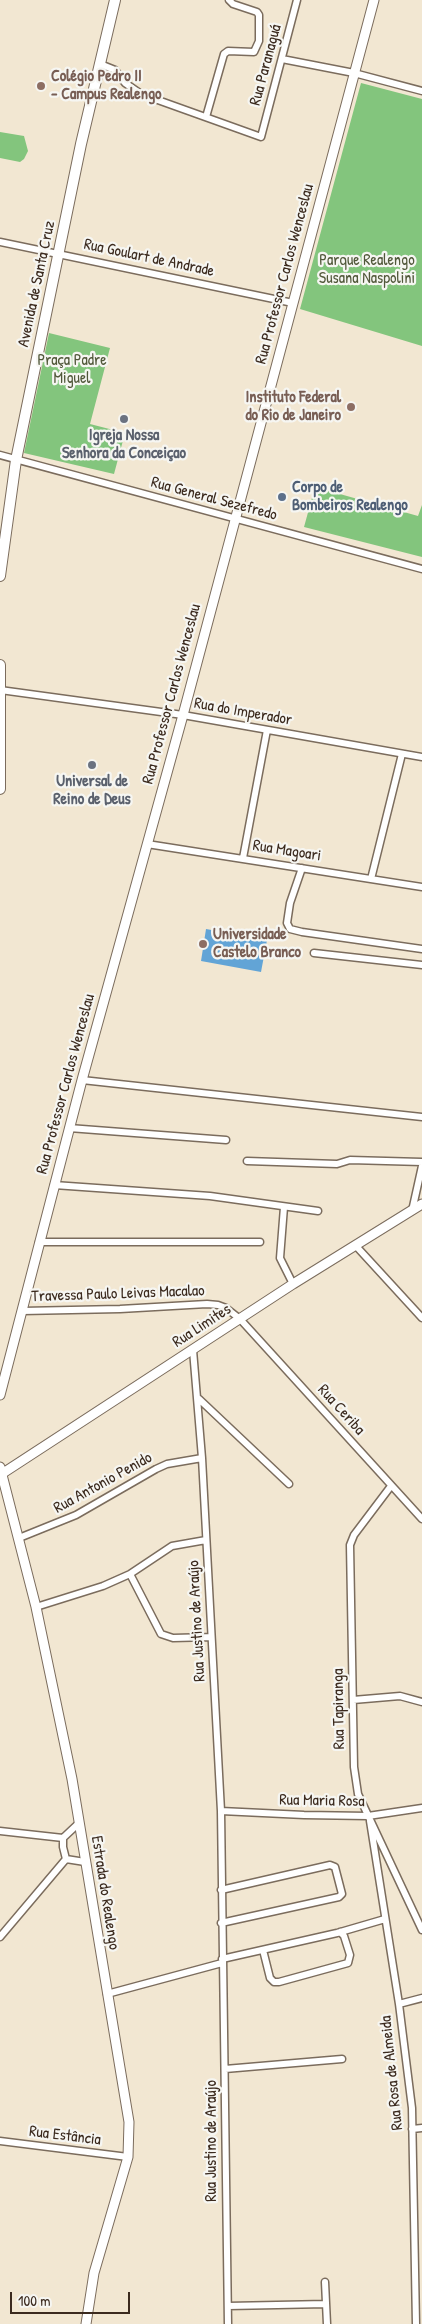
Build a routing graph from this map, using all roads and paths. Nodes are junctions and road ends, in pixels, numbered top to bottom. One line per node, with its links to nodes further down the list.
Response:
1 (115, 0): 6 (main road, Avenida de Santa Cruz)
2 (229, 0): 9 (street)
3 (297, 0): 5 (street, Rua Paranaguá)
4 (374, 0): 7 (street, Rua Professor Carlos Wenceslau)
5 (282, 59): 7 (street); 9 (street, Rua Paranaguá)
6 (100, 64): 9 (street); 11 (main road, Avenida de Santa Cruz)
7 (354, 73): 8 (street); 12 (street, Rua Professor Carlos Wenceslau)
8 (422, 91)
9 (206, 117)
10 (0, 242): 11 (street, Rua Goulart de Andrade)
11 (59, 253): 12 (street, Rua Goulart de Andrade); 14 (main road, Avenida de Santa Cruz)
12 (293, 303): 15 (street, Rua Professor Carlos Wenceslau)
13 (0, 455): 14 (street, Rua General Sezefredo)
14 (16, 460): 15 (street, Rua General Sezefredo); 16 (main road, Avenida de Santa Cruz)
15 (235, 520): 17 (street, Rua General Sezefredo); 21 (street, Rua Professor Carlos Wenceslau)
16 (1, 555): 18 (main road, Avenida de Santa Cruz)
17 (422, 568)
18 (0, 576)
19 (0, 664): 20 (main road)
20 (1, 690): 21 (street, Rua do Imperador); 25 (main road)
21 (183, 715): 22 (street, Rua do Imperador); 26 (street, Rua Professor Carlos Wenceslau)
22 (267, 730): 23 (street, Rua do Imperador); 27 (street)
23 (402, 754): 24 (street, Rua do Imperador); 29 (street)
24 (422, 757)
25 (0, 789)
26 (147, 844): 27 (street, Rua Magoari); 34 (street, Rua Professor Carlos Wenceslau)
27 (243, 858): 28 (street, Rua Magoari)
28 (302, 868): 29 (street, Rua Magoari); 31 (street)
29 (371, 879): 30 (street, Rua Magoari)
30 (422, 887)
31 (422, 949)
32 (314, 953): 33 (street)
33 (422, 965)
34 (82, 1080): 35 (street); 36 (street, Rua Professor Carlos Wenceslau)
35 (422, 1117)
36 (69, 1128): 37 (street); 41 (street, Rua Professor Carlos Wenceslau)
37 (226, 1140)
38 (247, 1161): 39 (street)
39 (422, 1162)
40 (422, 1166): 45 (street)
41 (54, 1185): 43 (street); 46 (street, Rua Professor Carlos Wenceslau)
42 (422, 1204): 45 (street, Rua Limites)
43 (284, 1207): 44 (street); 49 (street)
44 (318, 1211)
45 (412, 1211): 48 (street, Rua Limites)
46 (40, 1242): 47 (street); 50 (street, Rua Professor Carlos Wenceslau)
47 (260, 1242)
48 (356, 1246): 49 (street, Rua Limites); 51 (street)
49 (293, 1284): 52 (street, Rua Limites)
50 (22, 1311): 52 (street, Travessa Paulo Leivas Macalao); 54 (street, Rua Professor Carlos Wenceslau)
51 (422, 1318)
52 (240, 1320): 53 (street, Rua Limites); 59 (street, Rua Ceriba)
53 (193, 1350): 55 (street, Rua Justino de Araújo); 57 (street, Rua Limites)
54 (0, 1395)
55 (198, 1399): 56 (street, Rua Justino de Araújo); 58 (street)
56 (202, 1458): 61 (street, Rua Antonio Penido); 62 (street, Rua Justino de Araújo)
57 (1, 1472): 61 (street, Estrada do Realengo)
58 (289, 1484)
59 (391, 1486): 60 (street, Rua Ceriba); 66 (street, Rua Tapiranga)
60 (422, 1519)
61 (19, 1538): 64 (street, Estrada do Realengo)
62 (206, 1540): 63 (street); 65 (street, Rua Justino de Araújo)
63 (130, 1574): 64 (street); 65 (street)
64 (36, 1607): 71 (street, Estrada do Realengo)
65 (211, 1637): 69 (street, Rua Justino de Araújo)
66 (352, 1700): 67 (street); 70 (street, Rua Tapiranga)
67 (422, 1702)
68 (422, 1808): 70 (street, Rua Maria Rosa)
69 (221, 1811): 70 (street, Rua Maria Rosa); 76 (street, Rua Justino de Araújo)
70 (369, 1819): 77 (street, Rua Rosa de Almeida); 79 (street, Rua Tapiranga)
71 (78, 1823): 73 (street); 75 (street, Estrada do Realengo)
72 (0, 1831): 73 (street)
73 (63, 1838): 74 (street)
74 (66, 1859): 75 (street); 81 (street)
75 (85, 1862): 84 (street, Estrada do Realengo)
76 (221, 1890): 78 (street, Rua Justino de Araújo); 78 (street)
77 (385, 1919): 80 (street); 86 (street, Rua Rosa de Almeida)
78 (221, 1923): 83 (street, Rua Justino de Araújo)
79 (422, 1930)
80 (340, 1932): 82 (street); 82 (street)
81 (0, 1937)
82 (263, 1950): 83 (street)
83 (222, 1961): 84 (street); 88 (street, Rua Justino de Araújo)
84 (107, 1994): 92 (street, Estrada do Realengo)
85 (422, 1998): 86 (street)
86 (399, 2004): 90 (street, Rua Rosa de Almeida)
87 (342, 2060): 88 (street)
88 (225, 2069): 95 (street, Rua Justino de Araújo)
89 (422, 2128): 90 (street)
90 (412, 2129): 99 (street, Rua Rosa de Almeida)
91 (0, 2142): 92 (street, Rua Estância)
92 (128, 2157): 96 (street, Estrada do Realengo)
93 (325, 2282): 94 (street)
94 (326, 2304): 95 (street); 98 (street)
95 (228, 2306): 97 (street, Rua Justino de Araújo)
96 (86, 2324)
97 (228, 2324)
98 (326, 2324)
99 (416, 2324)

